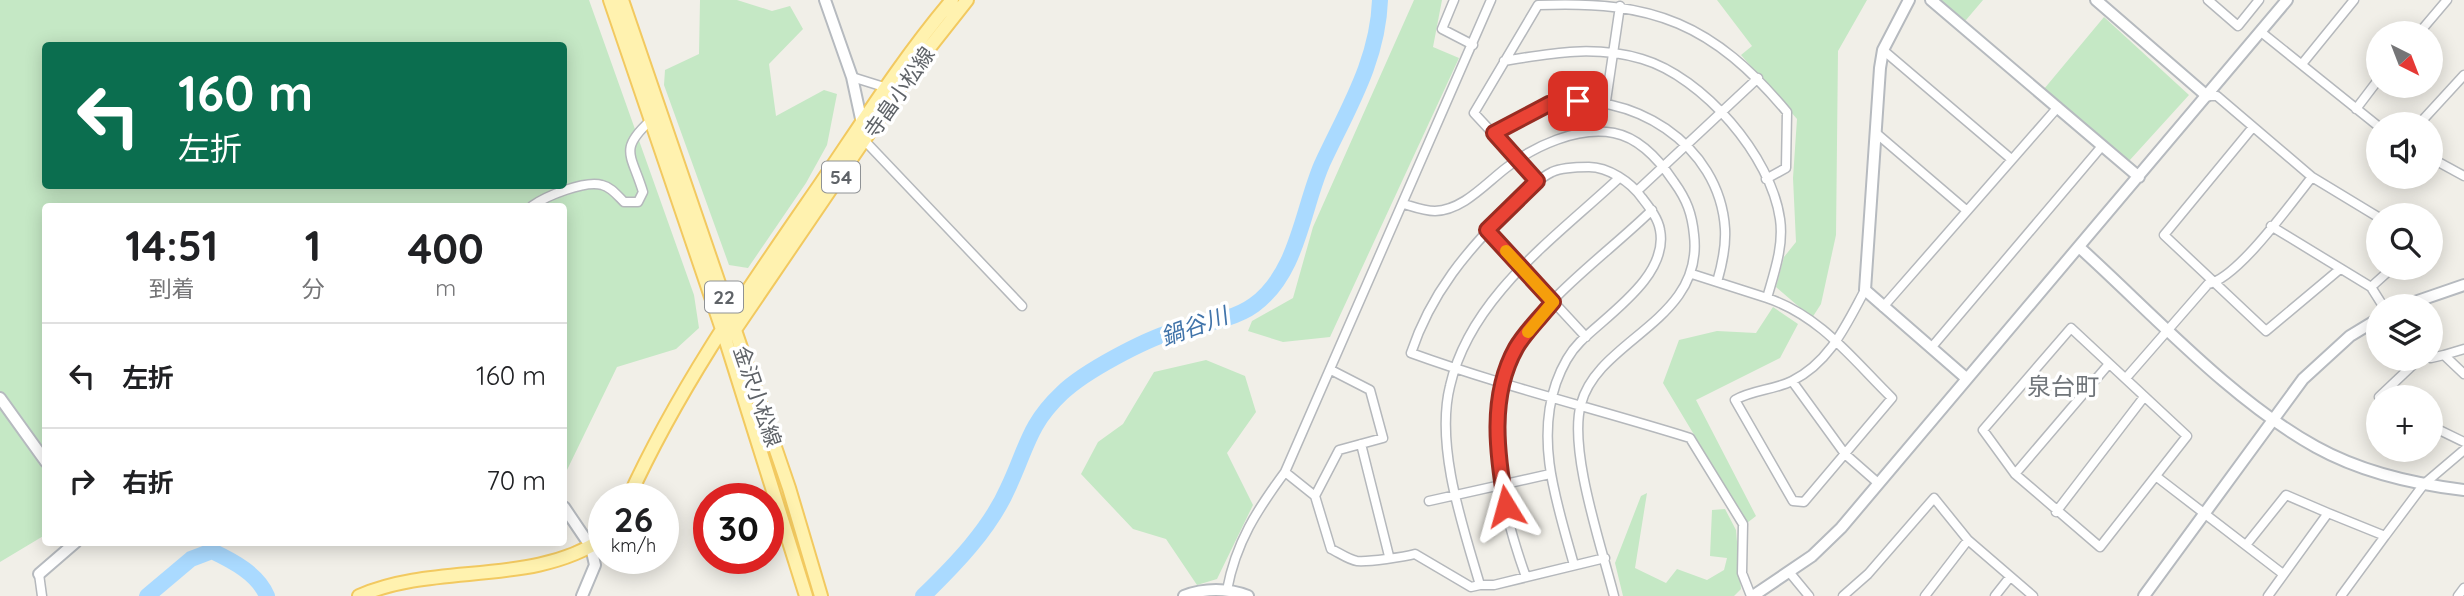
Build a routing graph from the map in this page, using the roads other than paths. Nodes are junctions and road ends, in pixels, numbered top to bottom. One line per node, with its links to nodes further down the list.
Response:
1 (610, 0): 36 (main road, 金沢小松線 / 22)
2 (622, 0): 79 (main road, 金沢小松線 / 22)
3 (825, 0): 25 (street)
4 (951, 0): 27 (main road, 寺畠小松線 / 54)
5 (967, 0): 41 (main road, 寺畠小松線 / 54)
6 (1454, 0): 19 (street)
7 (1491, 0): 19 (street)
8 (1909, 0): 20 (street)
9 (1931, 0): 31 (street)
10 (2208, 0): 11 (street)
11 (2259, 0)
12 (2287, 0): 18 (street)
13 (2354, 0): 23 (street)
14 (2447, 0): 17 (street)
15 (2100, 2): 28 (street)
16 (1620, 6): 21 (street); 22 (street); 26 (street)
17 (2429, 21)
18 (2261, 32): 23 (street); 28 (street)
19 (1473, 45): 57 (street)
20 (1883, 50): 40 (street); 45 (street)
21 (1612, 54): 22 (street); 30 (street); 33 (street)
22 (1504, 61): 39 (street)
23 (2302, 64): 32 (street)
24 (2464, 75): 34 (street)
25 (852, 77): 27 (street); 37 (street)
26 (1758, 78): 33 (street); 53 (street)
27 (884, 87): 37 (main road, 寺畠小松線 / 54)
28 (2207, 96): 38 (street); 50 (street)
29 (2366, 96): 32 (street)
30 (1606, 101): 39 (street); 42 (street)
31 (2058, 107): 43 (street); 45 (street)
32 (2356, 109): 35 (street)
33 (1722, 112): 42 (street); 53 (street)
34 (2430, 112)
35 (2366, 117)
36 (650, 121): 56 (street); 82 (main road, 金沢小松線 / 22)
37 (862, 122): 41 (street); 79 (main road, 寺畠小松線 / 54)
38 (2253, 127): 51 (street); 69 (street)
39 (1494, 133): 44 (street)
40 (1876, 133): 58 (street); 72 (street)
41 (865, 141): 77 (street); 82 (main road, 寺畠小松線 / 54)
42 (1687, 145): 48 (street); 68 (street)
43 (2102, 146): 50 (street); 85 (street)
44 (1519, 158): 48 (street); 54 (street); 57 (street)
45 (2010, 158): 58 (street)
46 (2464, 164): 49 (street)
47 (2443, 165): 49 (street)
48 (1663, 167): 55 (street); 66 (street)
49 (2460, 174)
50 (2139, 177): 63 (street)
51 (2312, 177): 60 (street); 61 (street)
52 (1619, 178): 54 (street); 55 (street); 64 (street)
53 (1766, 179): 75 (street)
54 (1537, 181): 62 (street)
55 (1637, 191): 59 (street)
56 (538, 203)
57 (1404, 204): 90 (street)
58 (1966, 209): 78 (street)
59 (1652, 210): 76 (street); 83 (street)
60 (2366, 210)
61 (2271, 226): 65 (street); 69 (street)
62 (1487, 230): 64 (street); 89 (street)
63 (2079, 247): 81 (street); 93 (street)
64 (1523, 269): 76 (street); 89 (street)
65 (2340, 269): 69 (street); 71 (street)
66 (1692, 274): 68 (street); 101 (street)
67 (2378, 280): 71 (street)
68 (1717, 282): 75 (street)
69 (2215, 283): 81 (street)
70 (2464, 285): 74 (street)
71 (2371, 286): 73 (street)
72 (1865, 290): 78 (street); 84 (street)
73 (2376, 294)
74 (2438, 294)
75 (1768, 298): 84 (street)
76 (1553, 302): 83 (street); 96 (street)
77 (1022, 306)
78 (1883, 307): 85 (street)
79 (731, 316): 82 (main road, 金沢小松線 / 22)
80 (2366, 326): 102 (street)
81 (2168, 328): 94 (street); 102 (street)
82 (728, 333): 113 (main road, 寺畠小松線 / 54); 146 (main road, 金沢小松線 / 22); 147 (main road, 金沢小松線 / 22)
83 (1586, 337): 98 (street)
84 (1837, 343): 95 (street); 107 (street)
85 (1931, 348): 93 (street)
86 (2464, 349): 87 (street)
87 (2444, 355): 92 (street)
88 (2108, 365): 94 (street); 111 (street); 111 (street)
89 (1455, 369): 96 (street); 119 (street)
90 (1331, 370): 105 (street); 109 (street)
91 (2404, 371): 97 (street)
92 (2464, 374)
93 (1966, 378): 114 (street)
94 (2126, 378): 99 (street)
95 (1792, 381): 107 (street); 107 (street)
96 (1503, 382): 98 (street); 116 (street)
97 (2391, 385)
98 (1553, 397): 101 (street); 110 (street)
99 (2144, 397): 112 (street); 122 (street)
100 (0, 398): 108 (street)
101 (1581, 403): 132 (street); 151 (street)
102 (2273, 419): 115 (street); 123 (street)
103 (2443, 432): 104 (street)
104 (2464, 442)
105 (1361, 444): 118 (street); 131 (street)
106 (2464, 450): 115 (street)
107 (1844, 454): 114 (street)
108 (42, 456)
109 (1286, 472): 118 (street); 142 (street)
110 (1550, 474): 116 (street); 133 (street)
111 (2015, 474): 122 (street)
112 (2157, 477): 122 (street); 123 (street)
113 (635, 483)
114 (1878, 483): 134 (street)
115 (2424, 484): 117 (street); 125 (street)
116 (1502, 485): 119 (street); 138 (street)
117 (2464, 490)
118 (1315, 496): 131 (street)
119 (1454, 496): 120 (street); 140 (street)
120 (1429, 500)
121 (567, 511): 127 (street)
122 (2056, 512)
123 (2205, 512): 128 (street); 157 (street)
124 (2328, 513): 125 (street); 128 (street); 137 (street)
125 (2385, 536): 159 (street)
126 (1968, 540): 139 (street); 153 (street); 154 (street)
127 (588, 543)
128 (2246, 545): 137 (street)
129 (71, 546): 135 (street)
130 (588, 548): 144 (main road)
131 (1389, 556): 140 (street)
132 (1605, 558): 133 (street); 150 (street)
133 (1574, 565): 138 (street)
134 (1790, 573): 151 (street); 152 (street)
135 (39, 574): 143 (street)
136 (592, 574): 145 (street)
137 (2283, 574): 158 (street)
138 (1526, 577): 140 (street)
139 (2010, 577): 155 (street); 156 (street)
140 (1480, 585)
141 (2464, 588): 160 (street)
142 (1227, 590): 148 (street); 149 (street)
143 (42, 596)
144 (359, 596)
145 (582, 596)
146 (806, 596)
147 (821, 596)
148 (1184, 596)
149 (1248, 596)
150 (1614, 596)
151 (1752, 596)
152 (1810, 596)
153 (1843, 596)
154 (1925, 596)
155 (1995, 596)
156 (2033, 596)
157 (2144, 596)
158 (2268, 596)
159 (2341, 596)
160 (2458, 596)

